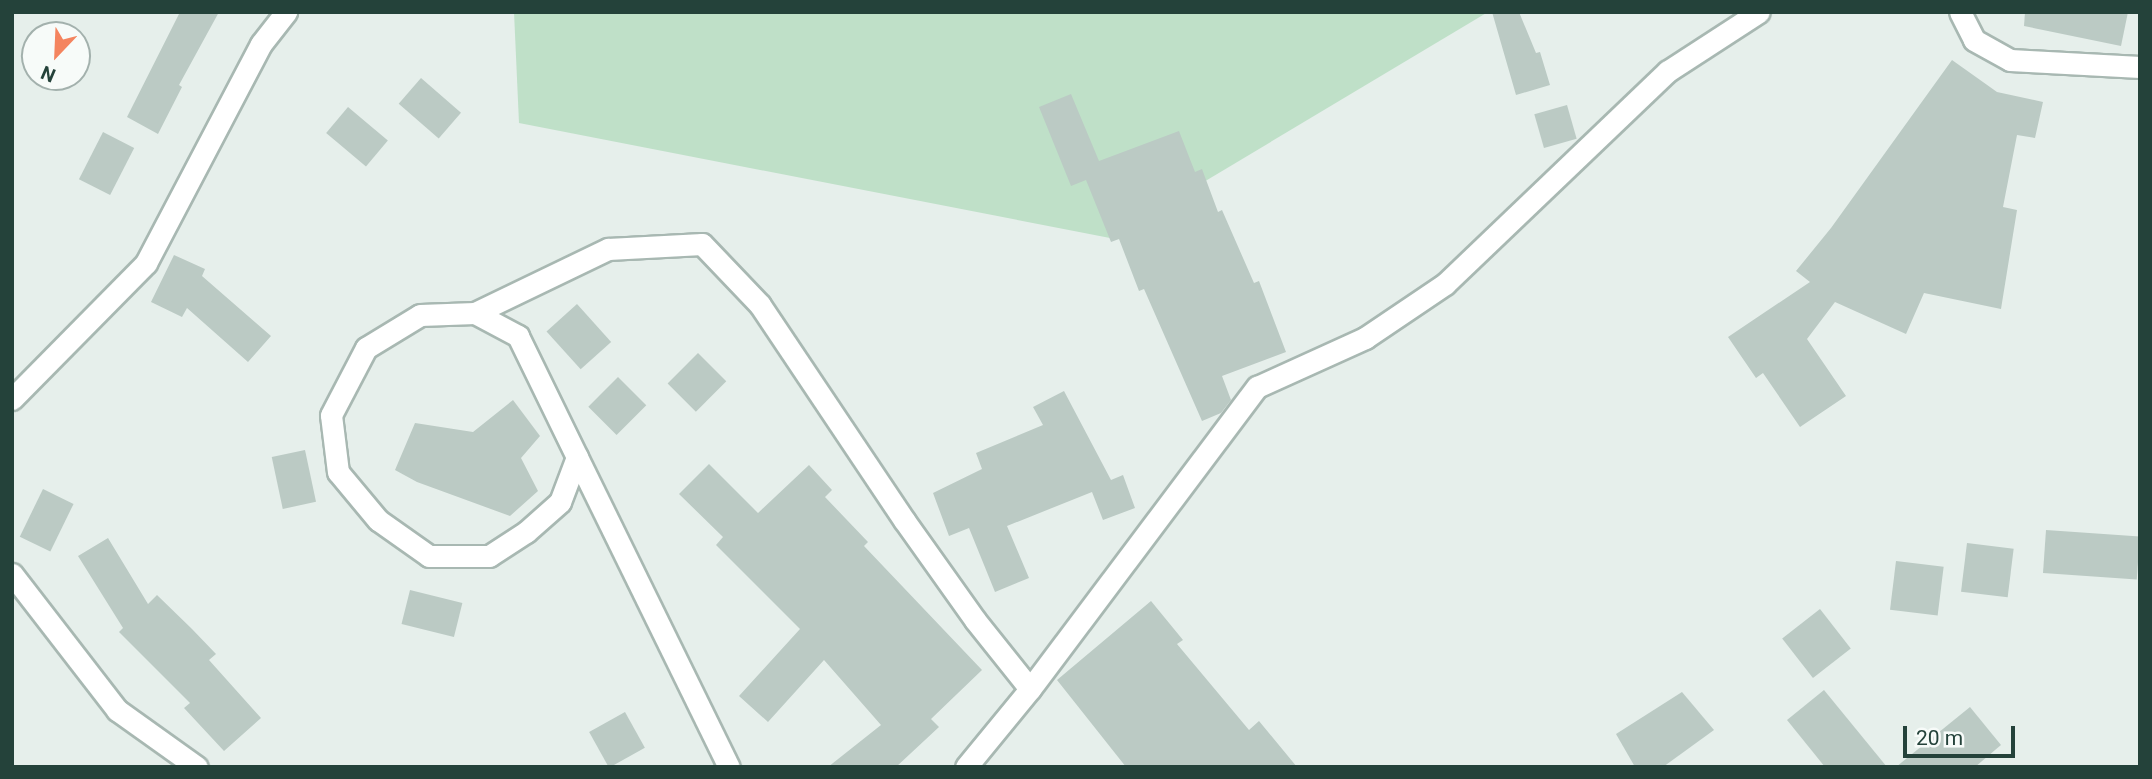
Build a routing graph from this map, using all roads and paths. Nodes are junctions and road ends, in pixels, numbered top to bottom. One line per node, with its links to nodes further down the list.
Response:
1 (286, 12): 6 (street)
2 (1759, 12): 9 (street)
3 (1959, 12): 4 (street)
4 (2140, 67)
5 (475, 313): 7 (street); 7 (street); 9 (street)
6 (12, 399)
7 (577, 457): 11 (street)
8 (12, 574): 10 (street)
9 (1030, 689): 12 (street)
10 (197, 767)
11 (729, 767)
12 (966, 767)

